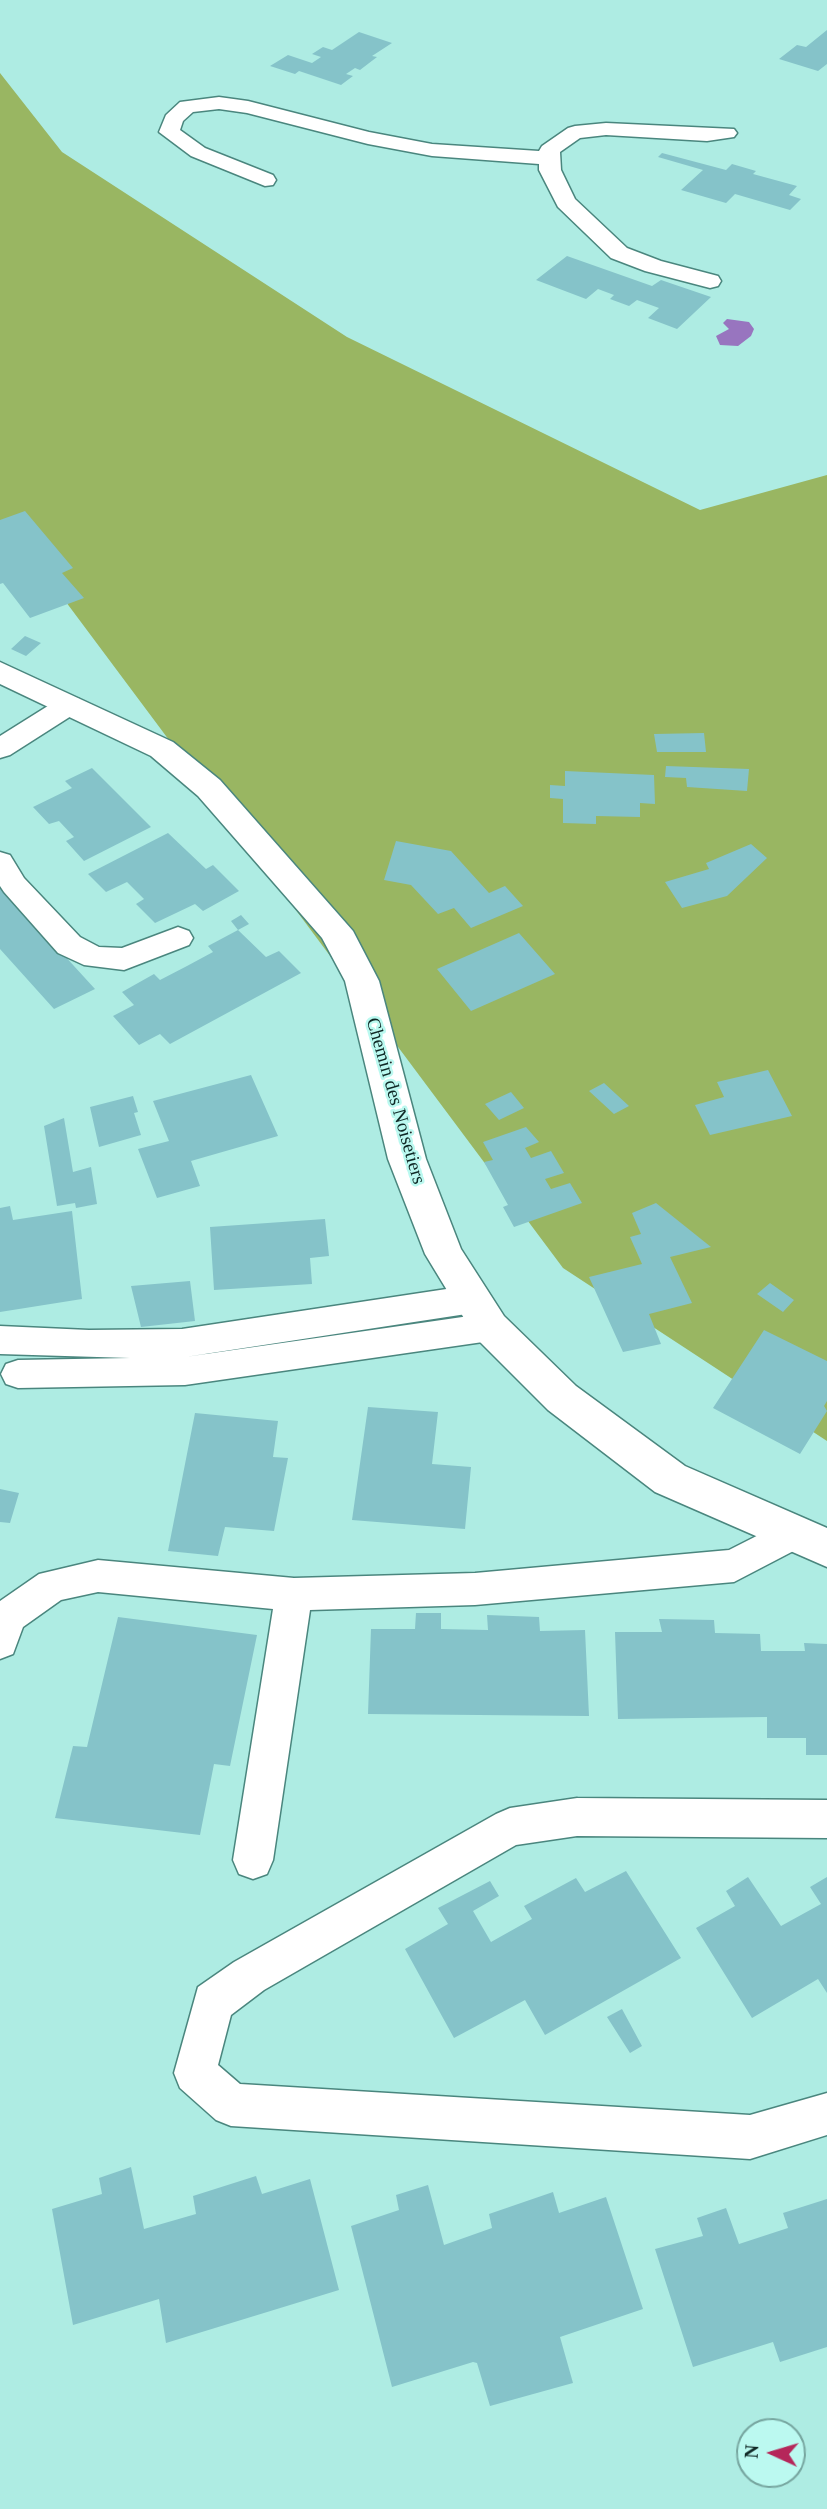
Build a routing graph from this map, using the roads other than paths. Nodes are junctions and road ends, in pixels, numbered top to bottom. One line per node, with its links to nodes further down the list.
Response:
1 (727, 133): 2 (lane)
2 (549, 158): 3 (lane); 4 (lane)
3 (265, 180)
4 (710, 281)
5 (0, 672): 6 (street, Chemin des Noisetiers)
6 (69, 705): 7 (lane); 10 (street, Chemin des Noisetiers)
7 (0, 749)
8 (0, 862): 9 (lane)
9 (178, 938)
10 (482, 1313): 11 (lane); 12 (lane); 13 (street, Chemin des Noisetiers)
11 (0, 1340)
12 (19, 1374)
13 (792, 1534): 14 (street, Chemin des Noisetiers); 15 (lane)
14 (827, 1548)
15 (294, 1594): 16 (lane); 18 (lane)
16 (0, 1642)
17 (827, 1819): 19 (lane)
18 (253, 1860)
19 (827, 2114)

